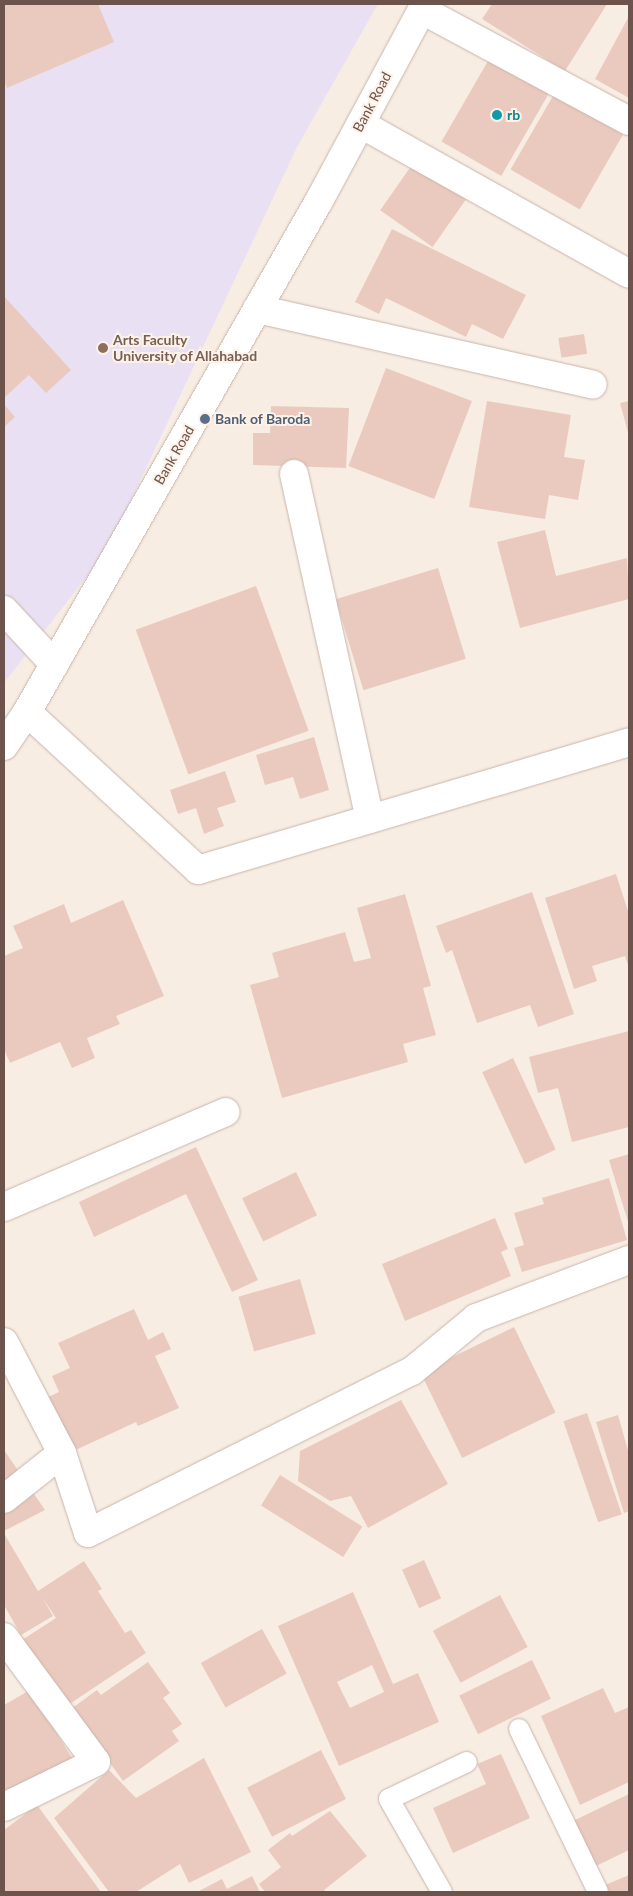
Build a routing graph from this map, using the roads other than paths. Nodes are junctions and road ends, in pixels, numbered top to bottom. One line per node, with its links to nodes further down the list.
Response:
1 (423, 7): 2 (street); 3 (street, Bank Road)
2 (629, 121)
3 (361, 124): 4 (street); 5 (street, Bank Road)
4 (629, 274)
5 (258, 309): 6 (street); 9 (street, Bank Road)
6 (593, 384)
7 (294, 474): 13 (street)
8 (4, 610): 9 (street)
9 (54, 664): 10 (street, Bank Road)
10 (27, 712): 12 (street, Bank Road); 13 (street)
11 (629, 742): 13 (street)
12 (4, 746)
13 (370, 819)
14 (226, 1112): 15 (street)
15 (4, 1207)
16 (629, 1260): 18 (street)
17 (4, 1342): 18 (street)
18 (62, 1453): 19 (street)
19 (4, 1500)
20 (4, 1636): 23 (street)
21 (519, 1729): 25 (lane)
22 (466, 1762): 24 (lane)
23 (4, 1807)
24 (442, 1892)
25 (598, 1892)

